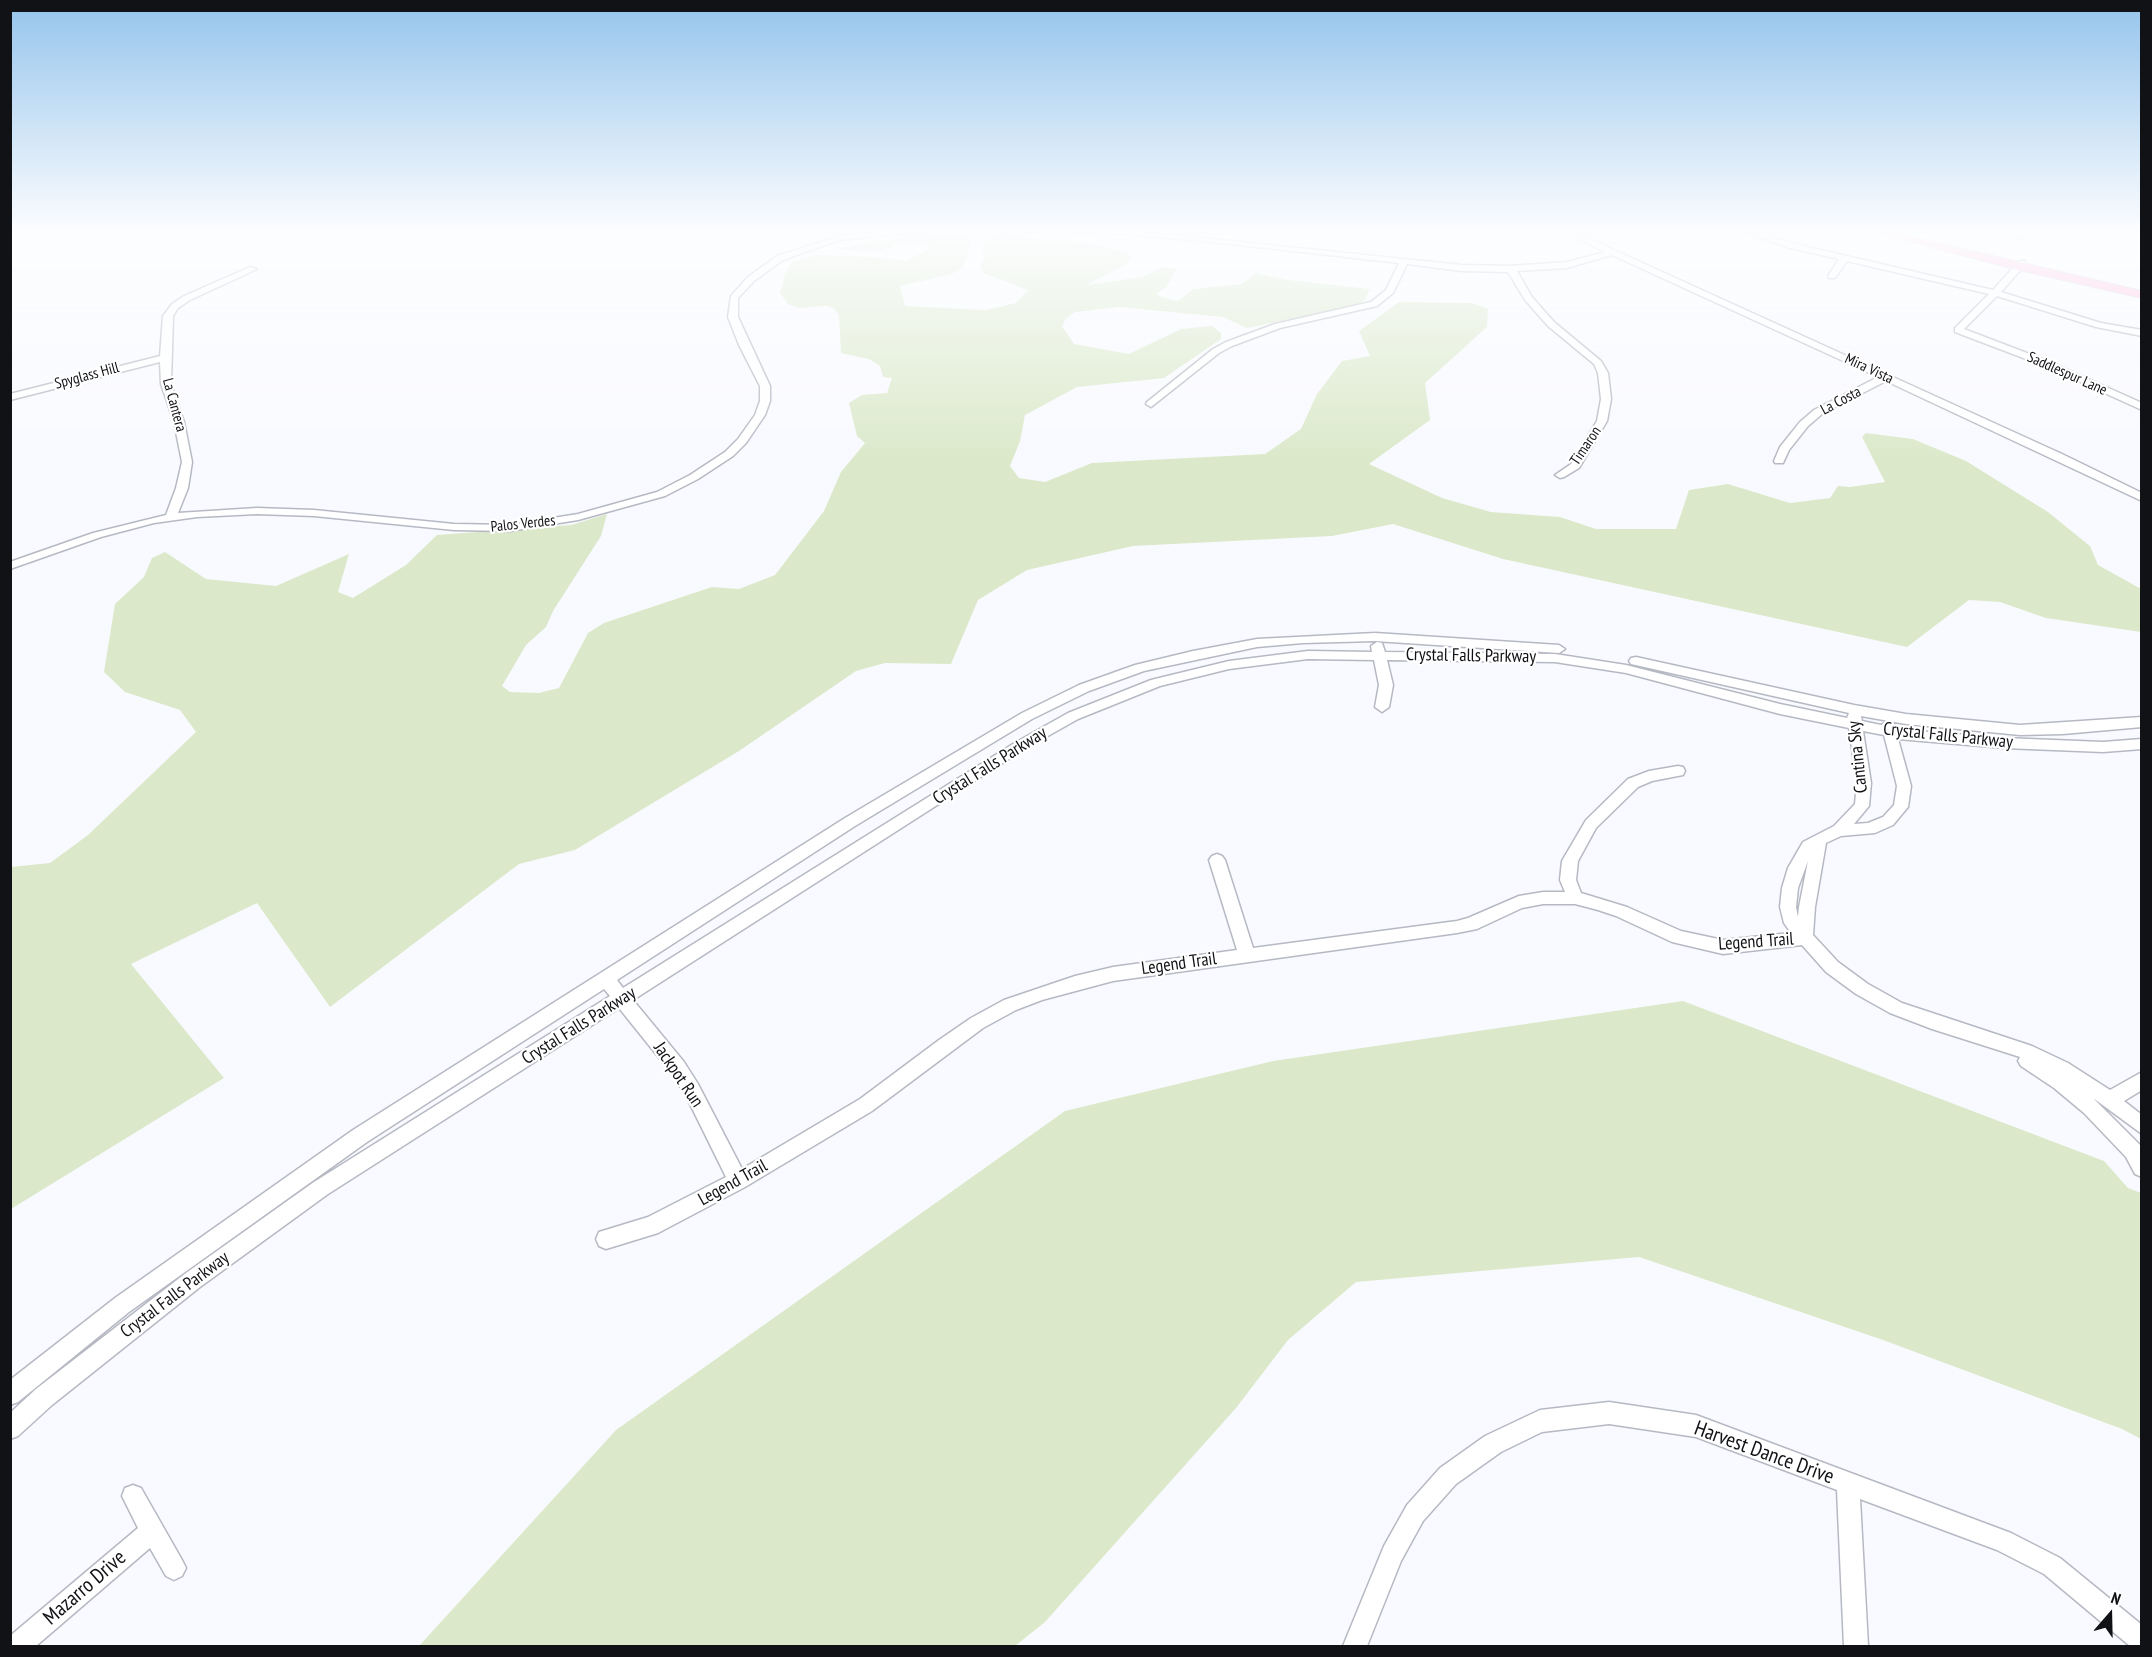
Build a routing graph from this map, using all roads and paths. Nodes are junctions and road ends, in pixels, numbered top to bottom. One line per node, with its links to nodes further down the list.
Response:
1 (175, 306): 9 (street, La Cantera)
2 (734, 306): 17 (street, Palos Verdes)
3 (1367, 306): 12 (street)
4 (1535, 306): 15 (street, Timaron)
5 (1733, 306): 10 (street, Mira Vista)
6 (1982, 306): 13 (street, Saddlespur Lane)
7 (2038, 306): 8 (street)
8 (2142, 333)
9 (165, 358): 11 (street, Spyglass Hill); 17 (street, La Cantera)
10 (1887, 377): 14 (street, La Costa); 16 (street, Mira Vista)
11 (10, 397)
12 (1151, 405)
13 (2142, 407)
14 (1779, 461)
15 (1560, 475)
16 (2142, 498)
17 (171, 518): 18 (street, Palos Verdes)
18 (10, 566)
19 (1375, 637): 20 (street); 23 (street, Crystal Falls Parkway); 33 (street, Crystal Falls Parkway)
20 (1380, 654): 21 (street); 23 (street, Crystal Falls Parkway); 34 (street, Crystal Falls Parkway)
21 (1382, 707)
22 (1883, 716): 23 (street, Crystal Falls Parkway); 24 (street, Crystal Falls Parkway); 25 (street, Cantina Sky)
23 (1854, 717): 25 (street, Crystal Falls Parkway); 28 (street, Cantina Sky)
24 (2142, 722)
25 (1892, 733): 26 (street, Crystal Falls Parkway); 28 (street, Cantina Sky)
26 (2142, 744)
27 (1678, 771): 30 (street)
28 (1839, 830): 31 (street, Cantina Sky)
29 (1217, 860): 32 (street)
30 (1575, 898): 31 (street, Legend Trail); 32 (street, Legend Trail)
31 (1805, 938): 35 (street)
32 (1247, 954): 40 (street, Legend Trail)
33 (605, 978): 34 (street, Jackpot Run); 42 (street, Crystal Falls Parkway)
34 (622, 999): 40 (street, Jackpot Run); 43 (street, Crystal Falls Parkway)
35 (2001, 1044): 37 (street); 39 (street)
36 (2142, 1080): 37 (street)
37 (2109, 1100): 38 (street)
38 (2142, 1126)
39 (2142, 1168)
40 (738, 1181): 41 (street, Legend Trail)
41 (606, 1239)
42 (10, 1394)
43 (10, 1428)
44 (1848, 1483): 48 (street, Harvest Dance Drive); 50 (street, Harvest Dance Drive); 51 (street)
45 (133, 1496): 46 (street)
46 (153, 1530): 47 (street); 49 (street, Mazarro Drive)
47 (174, 1568)
48 (2142, 1641)
49 (18, 1647)
50 (1355, 1647)
51 (1856, 1647)

